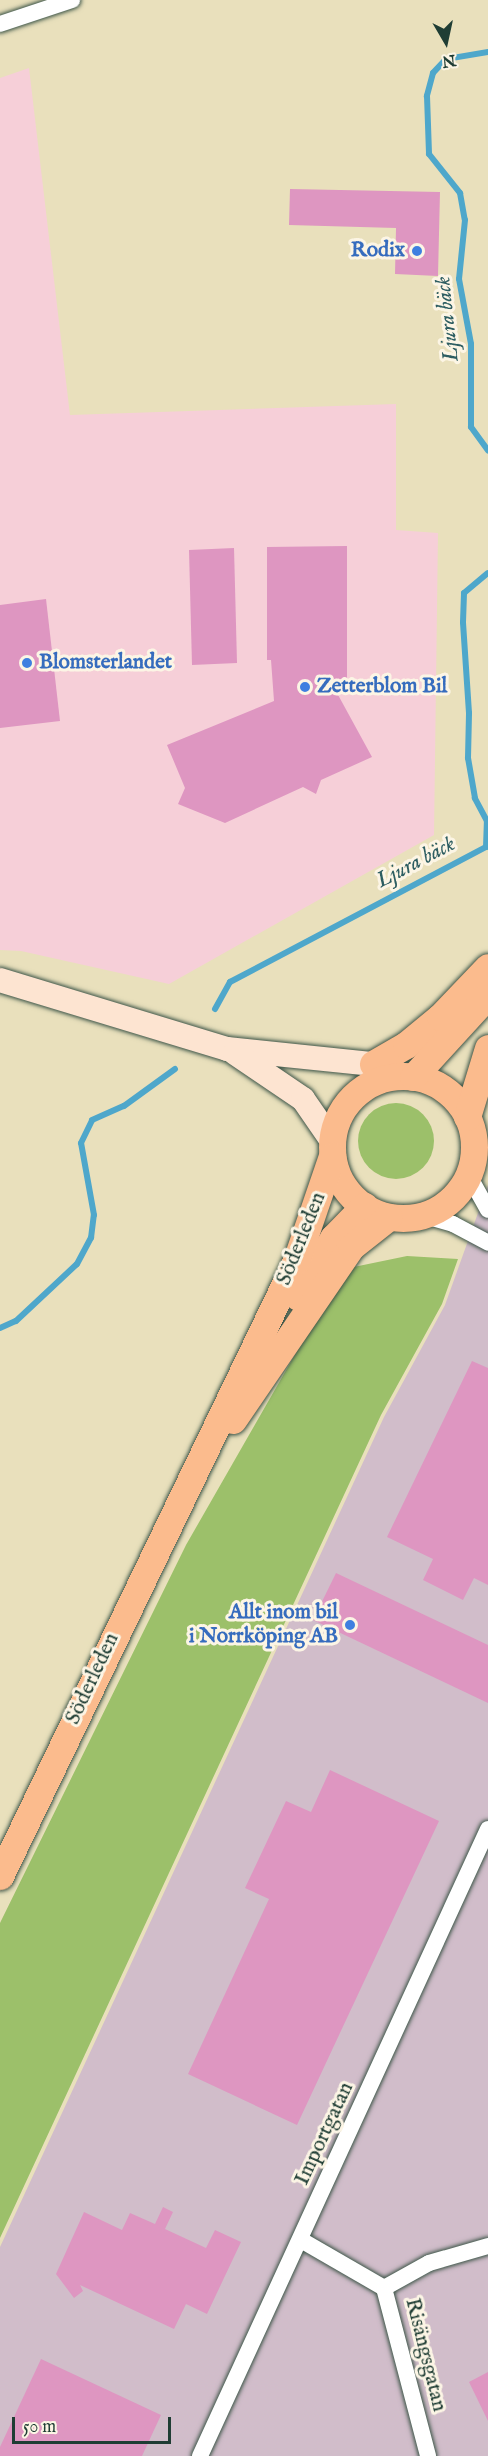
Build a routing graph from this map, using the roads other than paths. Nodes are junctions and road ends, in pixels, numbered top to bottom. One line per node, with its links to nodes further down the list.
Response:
1 (72, 0): 2 (street)
2 (0, 24)
3 (488, 967): 10 (main road)
4 (0, 980): 7 (main road)
5 (488, 995): 11 (main road)
6 (0, 998): 7 (main road)
7 (103, 1011): 9 (main road)
8 (488, 1048): 12 (main road)
9 (227, 1049): 10 (main road); 13 (main road)
10 (373, 1064): 11 (main road)
11 (408, 1076): 12 (main road); 13 (main road)
12 (467, 1117): 14 (main road)
13 (332, 1148): 15 (main road); 21 (main road, Söderleden)
14 (468, 1174): 16 (street); 17 (main road)
15 (364, 1206): 18 (main road); 20 (main road, Söderleden)
16 (488, 1210)
17 (422, 1215): 18 (main road); 19 (street)
18 (389, 1217): 20 (main road, Söderleden)
19 (488, 1243)
20 (235, 1418): 21 (main road, Söderleden)
21 (190, 1483): 23 (main road, Söderleden)
22 (488, 1829): 24 (street, Importgatan)
23 (0, 1876)
24 (301, 2240): 26 (street, Risängsgatan); 27 (street, Importgatan)
25 (488, 2246): 26 (street)
26 (384, 2288): 28 (street, Risängsgatan)
27 (200, 2456)
28 (428, 2456)

